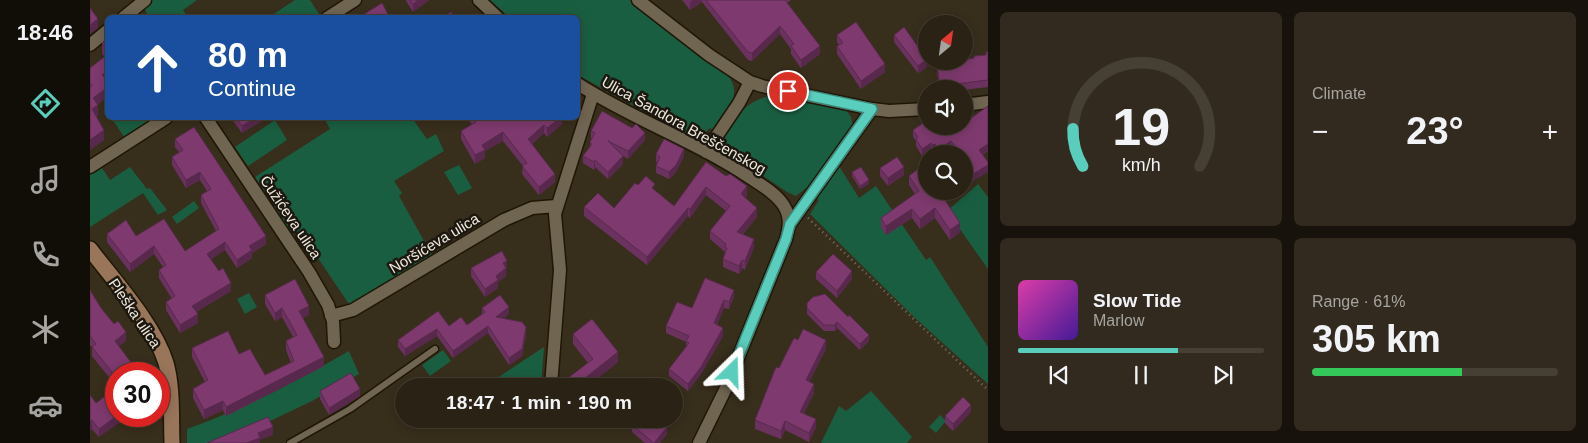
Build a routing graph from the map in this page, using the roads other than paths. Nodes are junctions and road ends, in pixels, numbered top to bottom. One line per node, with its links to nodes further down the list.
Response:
1 (145, 0): 5 (street)
2 (355, 0): 6 (street)
3 (479, 0): 7 (street)
4 (638, 0): 10 (street)
5 (131, 15)
6 (332, 15)
7 (495, 15)
8 (105, 32): 9 (street)
9 (90, 45)
10 (750, 82): 15 (street); 19 (street)
11 (580, 85): 12 (street, Ulica Šandora Breščenskog)
12 (593, 94): 19 (street, Ulica Šandora Breščenskog); 21 (street)
13 (988, 102): 14 (street)
14 (973, 103)
15 (872, 109): 16 (street); 22 (street)
16 (918, 110)
17 (163, 120): 20 (street)
18 (207, 120): 24 (street, Čužićeva ulica)
19 (706, 152): 22 (street, Ulica Šandora Breščenskog)
20 (90, 167)
21 (556, 206): 24 (street, Noršićeva ulica); 27 (street)
22 (790, 224): 30 (street)
23 (90, 249): 28 (street, Pleška ulica)
24 (331, 316): 25 (street, Čužićeva ulica)
25 (334, 342)
26 (435, 350): 29 (lane)
27 (552, 378)
28 (172, 443)
29 (290, 443)
30 (699, 443)

